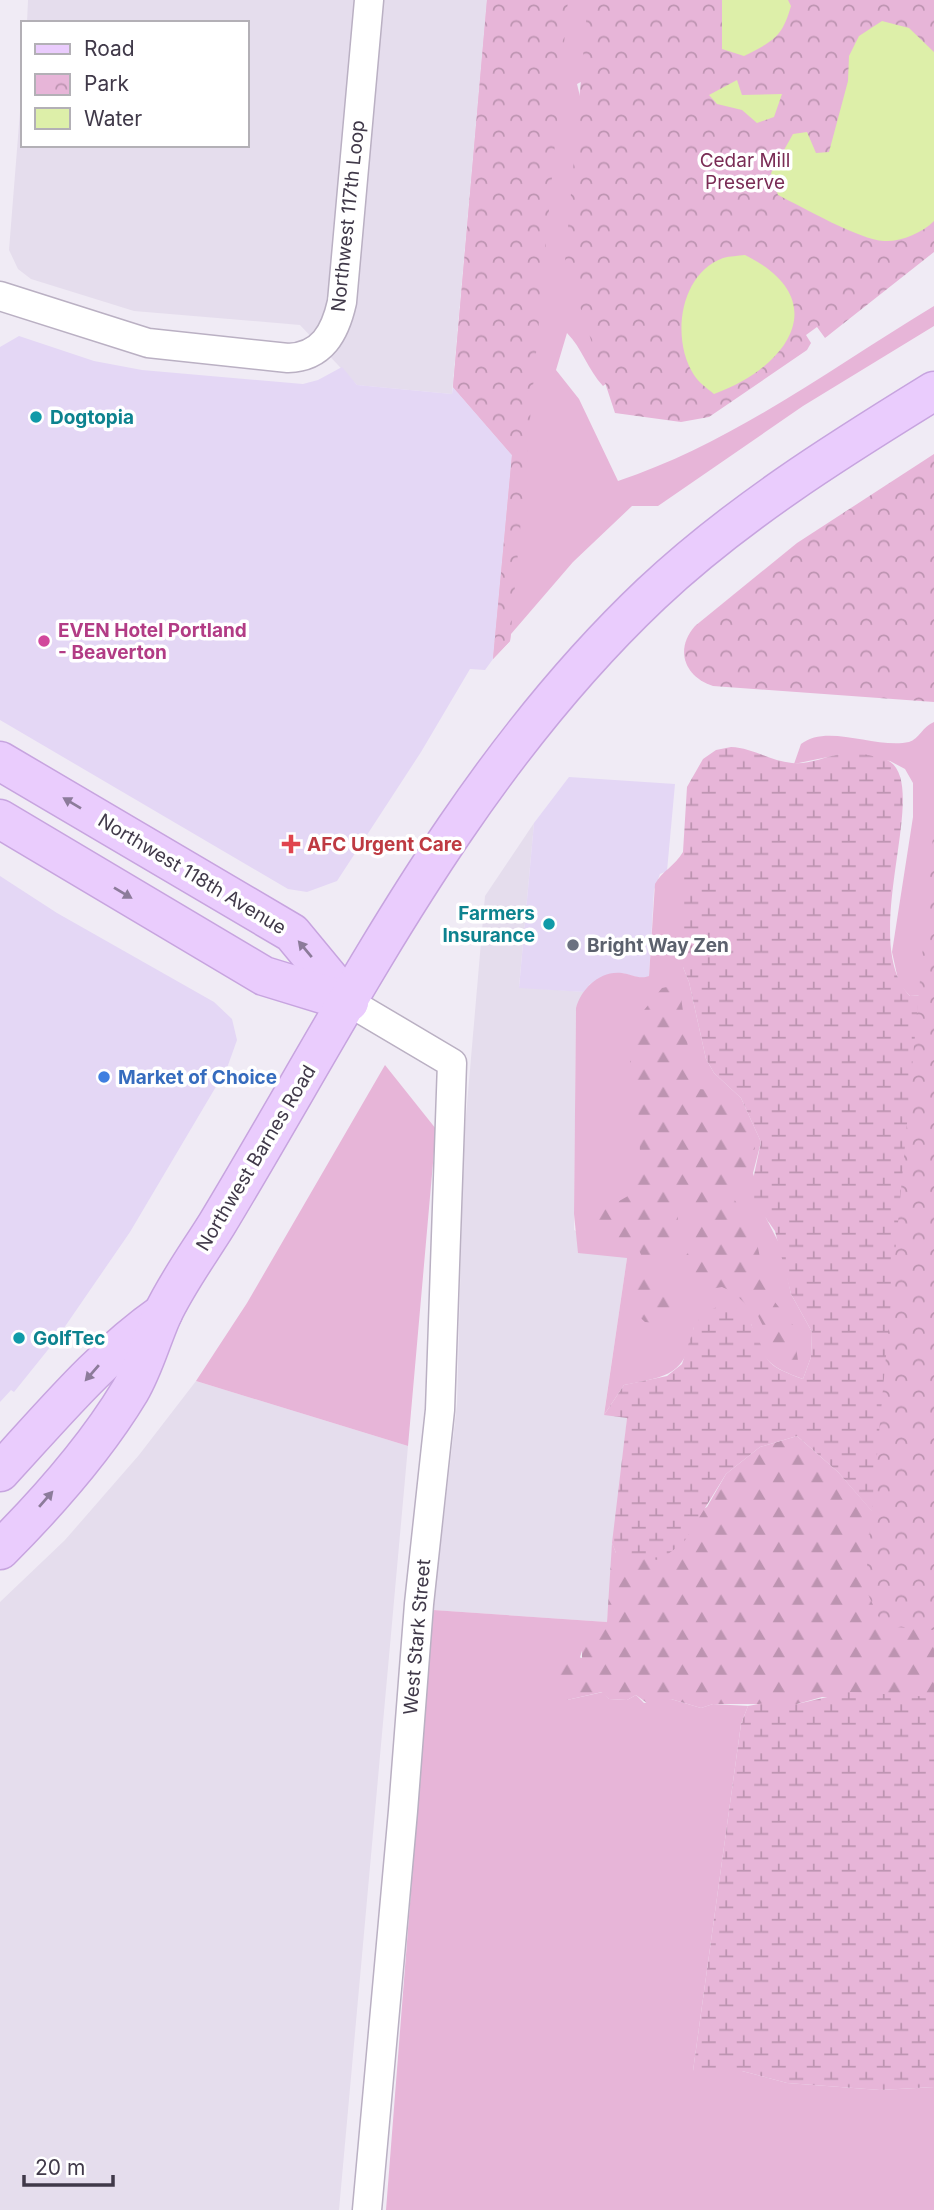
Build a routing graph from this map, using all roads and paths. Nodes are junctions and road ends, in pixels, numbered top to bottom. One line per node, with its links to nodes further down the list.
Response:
1 (369, 0): 2 (street, Northwest 117th Loop)
2 (0, 296)
3 (934, 391): 6 (main road, Northwest Barnes Road)
4 (0, 761): 6 (main road, Northwest 118th Avenue, one-way to 4)
5 (0, 819): 6 (main road, one-way to 6)
6 (349, 1002): 7 (main road, Northwest Barnes Road); 10 (street, West Stark Street)
7 (163, 1313): 8 (main road, Northwest Barnes Road, one-way to 8); 9 (main road, Northwest Barnes Road, one-way to 7)
8 (0, 1472)
9 (0, 1549)
10 (367, 2210)

